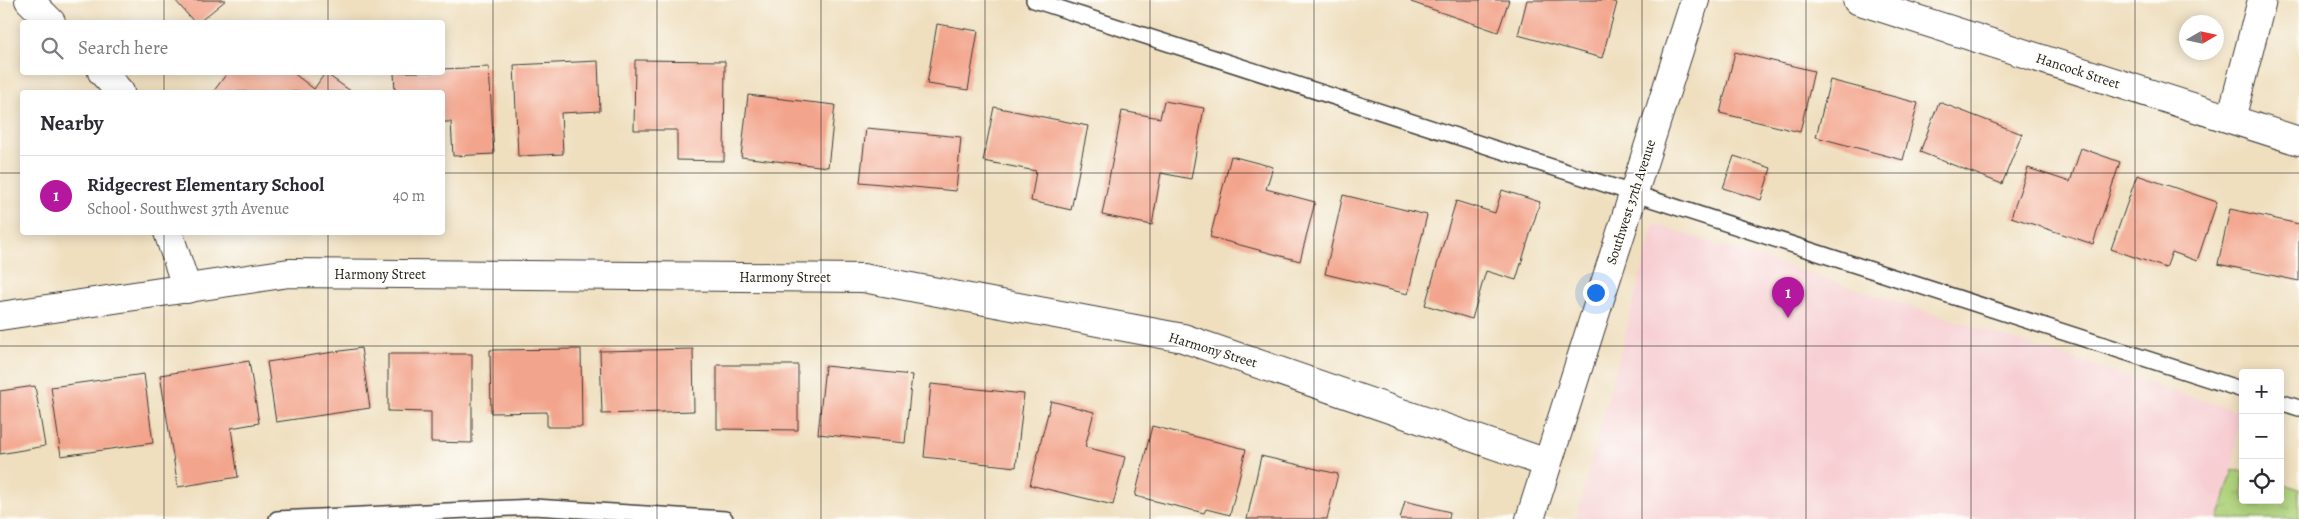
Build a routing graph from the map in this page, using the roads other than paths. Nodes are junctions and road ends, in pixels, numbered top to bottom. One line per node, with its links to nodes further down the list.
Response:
1 (29, 0): 6 (street)
2 (1034, 0): 11 (lane)
3 (1695, 0): 11 (street, Southwest 37th Avenue)
4 (1857, 0): 9 (street, Hancock Street)
5 (2262, 0): 9 (street)
6 (50, 20)
7 (105, 75): 8 (street)
8 (118, 90)
9 (2231, 120): 10 (street, Hancock Street)
10 (2299, 141)
11 (1633, 195): 15 (lane); 18 (street, Southwest 37th Avenue)
12 (169, 235): 13 (street)
13 (187, 289): 14 (street, Harmony Street); 18 (street, Harmony Street)
14 (0, 316)
15 (2239, 389)
16 (2284, 403): 17 (lane)
17 (2299, 408)
18 (1548, 463): 21 (street, Southwest 37th Avenue)
19 (277, 519): 20 (lane)
20 (725, 519)
21 (1530, 519)

